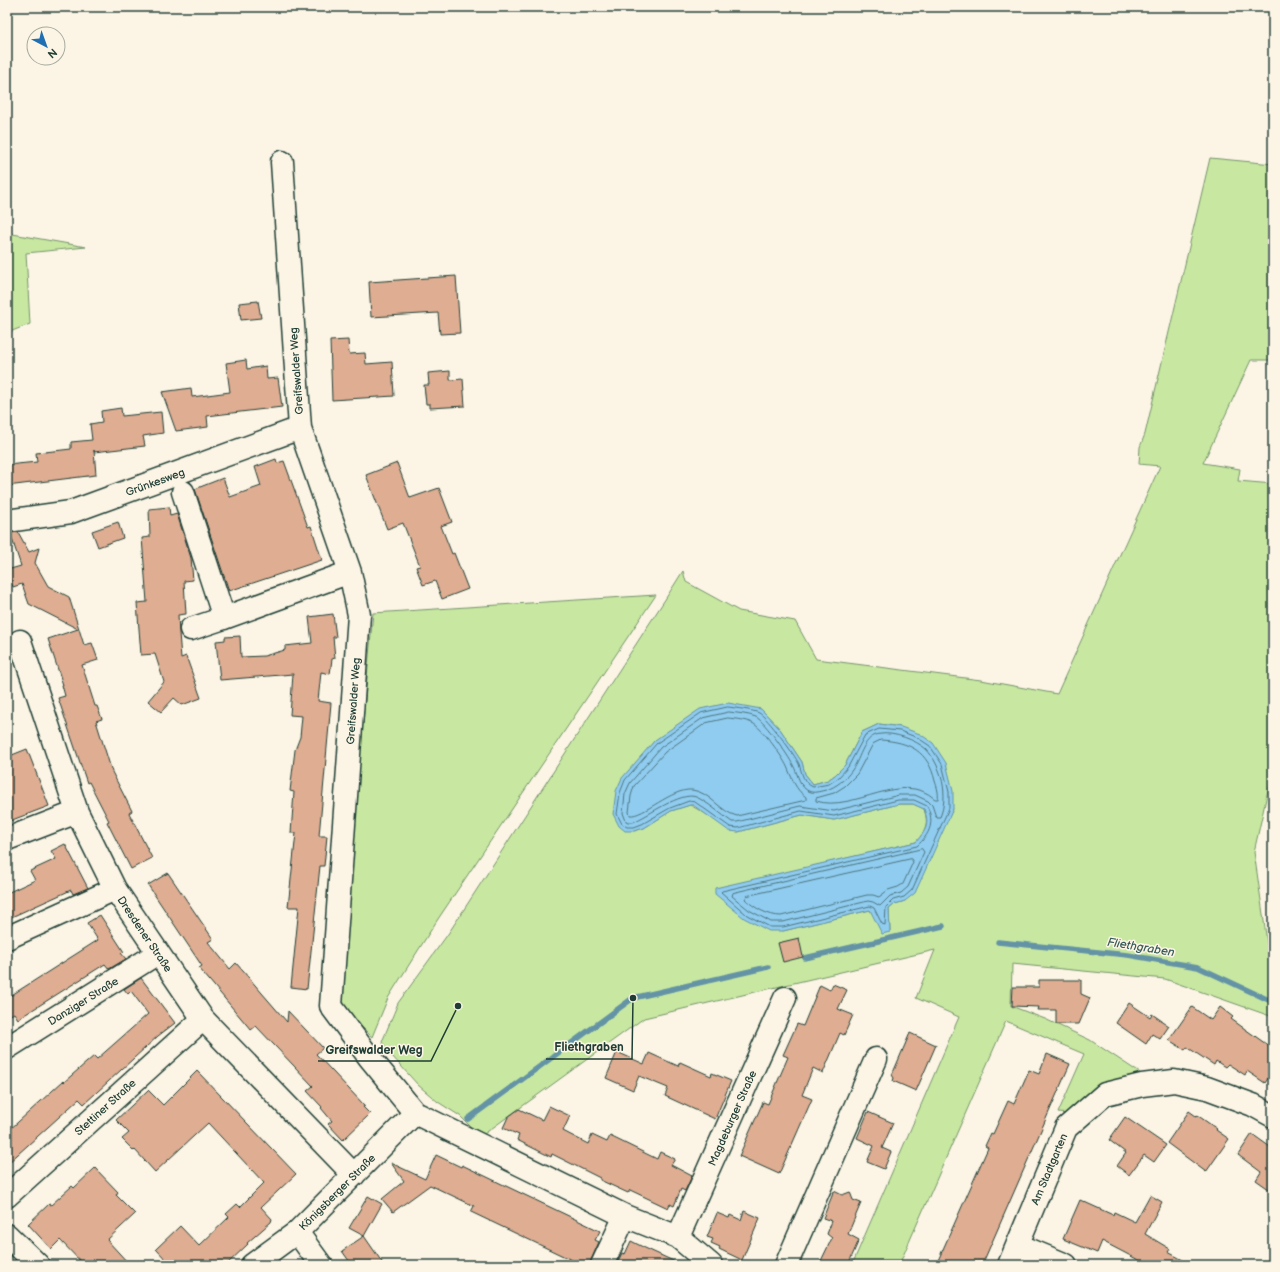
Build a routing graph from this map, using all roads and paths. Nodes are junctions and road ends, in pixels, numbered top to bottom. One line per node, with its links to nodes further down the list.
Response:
1 (282, 162): 2 (street, Greifswalder Weg)
2 (300, 428): 4 (street, Grünkesweg); 5 (street, Greifswalder Weg)
3 (183, 492): 6 (street)
4 (7, 521)
5 (350, 572): 6 (street); 18 (street, Greifswalder Weg)
6 (224, 618): 7 (street)
7 (191, 629)
8 (20, 641): 9 (street, Dresdener Straße)
9 (77, 812): 10 (street); 11 (street, Dresdener Straße)
10 (7, 839)
11 (115, 889): 12 (street); 13 (street, Dresdener Straße)
12 (7, 938)
13 (158, 953): 15 (street, Dresdener Straße); 16 (street, Danziger Straße)
14 (785, 998): 25 (street, Magdeburger Straße)
15 (202, 1019): 20 (street, Dresdener Straße); 21 (street, Stettiner Straße)
16 (7, 1048)
17 (876, 1060): 32 (street)
18 (415, 1113): 20 (street, Königsberger Straße); 22 (street)
19 (1273, 1116): 26 (street, Am Stadtgarten)
20 (354, 1176): 23 (street, Königsberger Straße)
21 (7, 1196)
22 (625, 1216): 25 (street); 30 (street)
23 (297, 1232): 28 (street, Königsberger Straße); 29 (street)
24 (7, 1235): 27 (street)
25 (678, 1237): 31 (street)
26 (1018, 1245): 33 (street, Am Stadtgarten); 34 (street)
27 (38, 1265)
28 (252, 1265)
29 (321, 1265)
30 (602, 1265)
31 (711, 1265)
32 (786, 1265)
33 (1008, 1265)
34 (1066, 1265)

